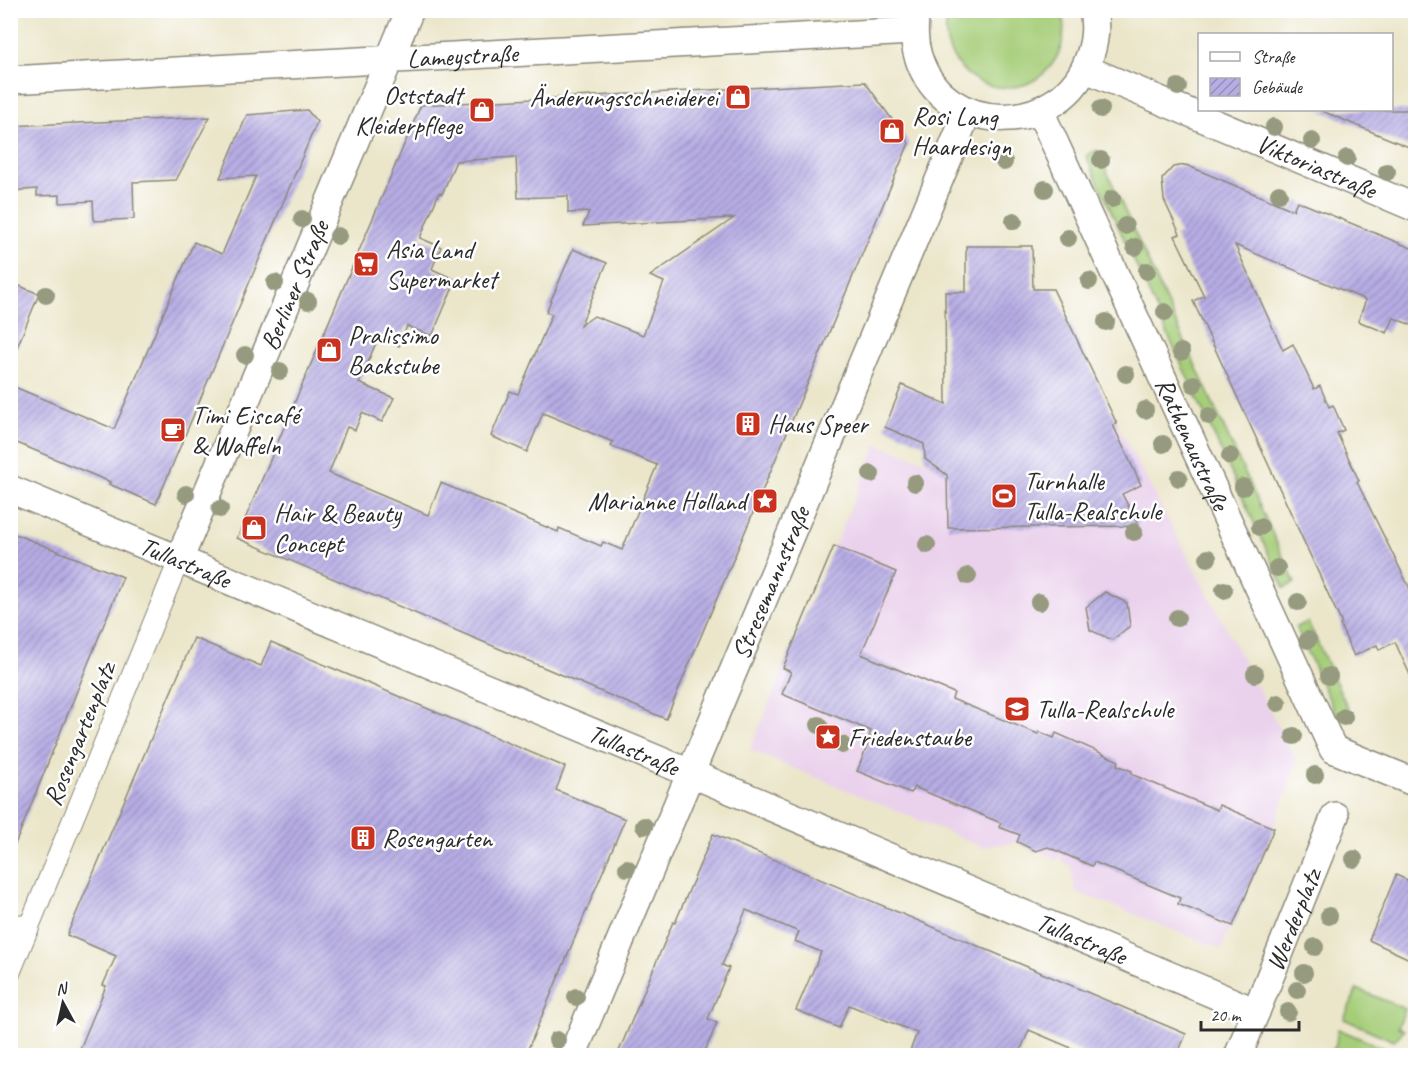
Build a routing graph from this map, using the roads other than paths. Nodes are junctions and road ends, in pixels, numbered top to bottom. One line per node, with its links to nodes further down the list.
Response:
1 (410, 10): 4 (street, Berliner Straße)
2 (1093, 10): 5 (street)
3 (914, 21): 4 (street, Lameystraße); 7 (street)
4 (390, 60): 6 (street, Lameystraße); 11 (street, Berliner Straße)
5 (1086, 69): 8 (street); 9 (street, Viktoriastraße)
6 (10, 80)
7 (968, 111): 8 (street); 12 (street, Stresemannstraße)
8 (1040, 111): 13 (street, Rathenaustraße)
9 (1416, 208)
10 (10, 489): 11 (street, Tullastraße)
11 (179, 560): 12 (street, Tullastraße); 15 (street, Rosengartenplatz)
12 (690, 773): 17 (street, Tullastraße); 18 (street, Stresemannstraße)
13 (1416, 783)
14 (1335, 816): 17 (street, Werderplatz)
15 (20, 925): 16 (street, Rosengartenplatz)
16 (10, 973)
17 (1256, 1012): 19 (street, Werderplatz)
18 (572, 1056)
19 (1238, 1056)

